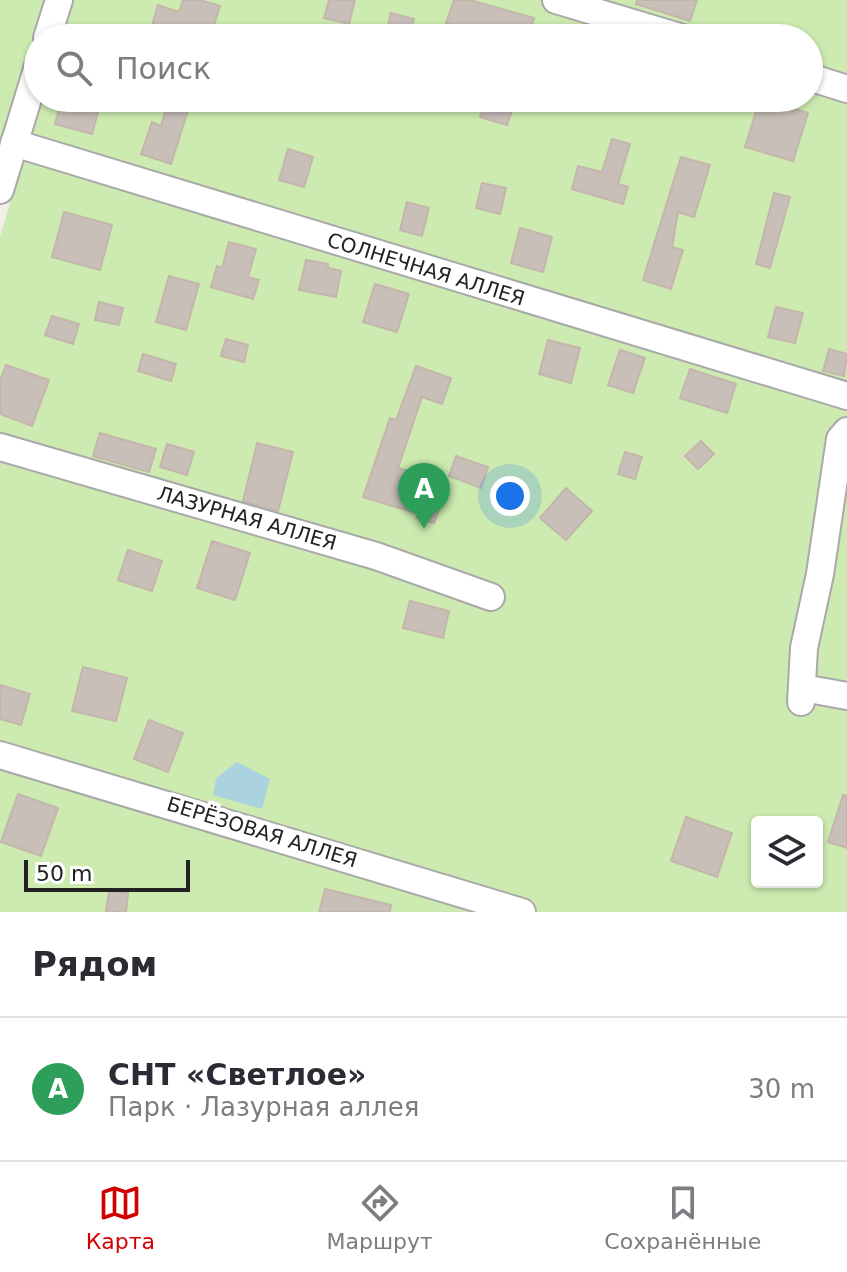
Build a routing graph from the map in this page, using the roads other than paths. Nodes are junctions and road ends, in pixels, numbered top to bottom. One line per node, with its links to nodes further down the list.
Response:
1 (59, 0): 3 (street)
2 (556, 0): 4 (street)
3 (51, 24)
4 (636, 24)
5 (823, 81): 6 (street)
6 (847, 89)
7 (24, 111): 8 (street)
8 (14, 143): 9 (street); 10 (street, СОЛНЕЧНАЯ АЛЛЕЯ)
9 (0, 190)
10 (844, 402)
11 (847, 431): 14 (street)
12 (0, 447): 13 (street, ЛАЗУРНАЯ АЛЛЕЯ)
13 (491, 597)
14 (847, 696)
15 (0, 755): 16 (street, БЕРЁЗОВАЯ АЛЛЕЯ)
16 (522, 912)

